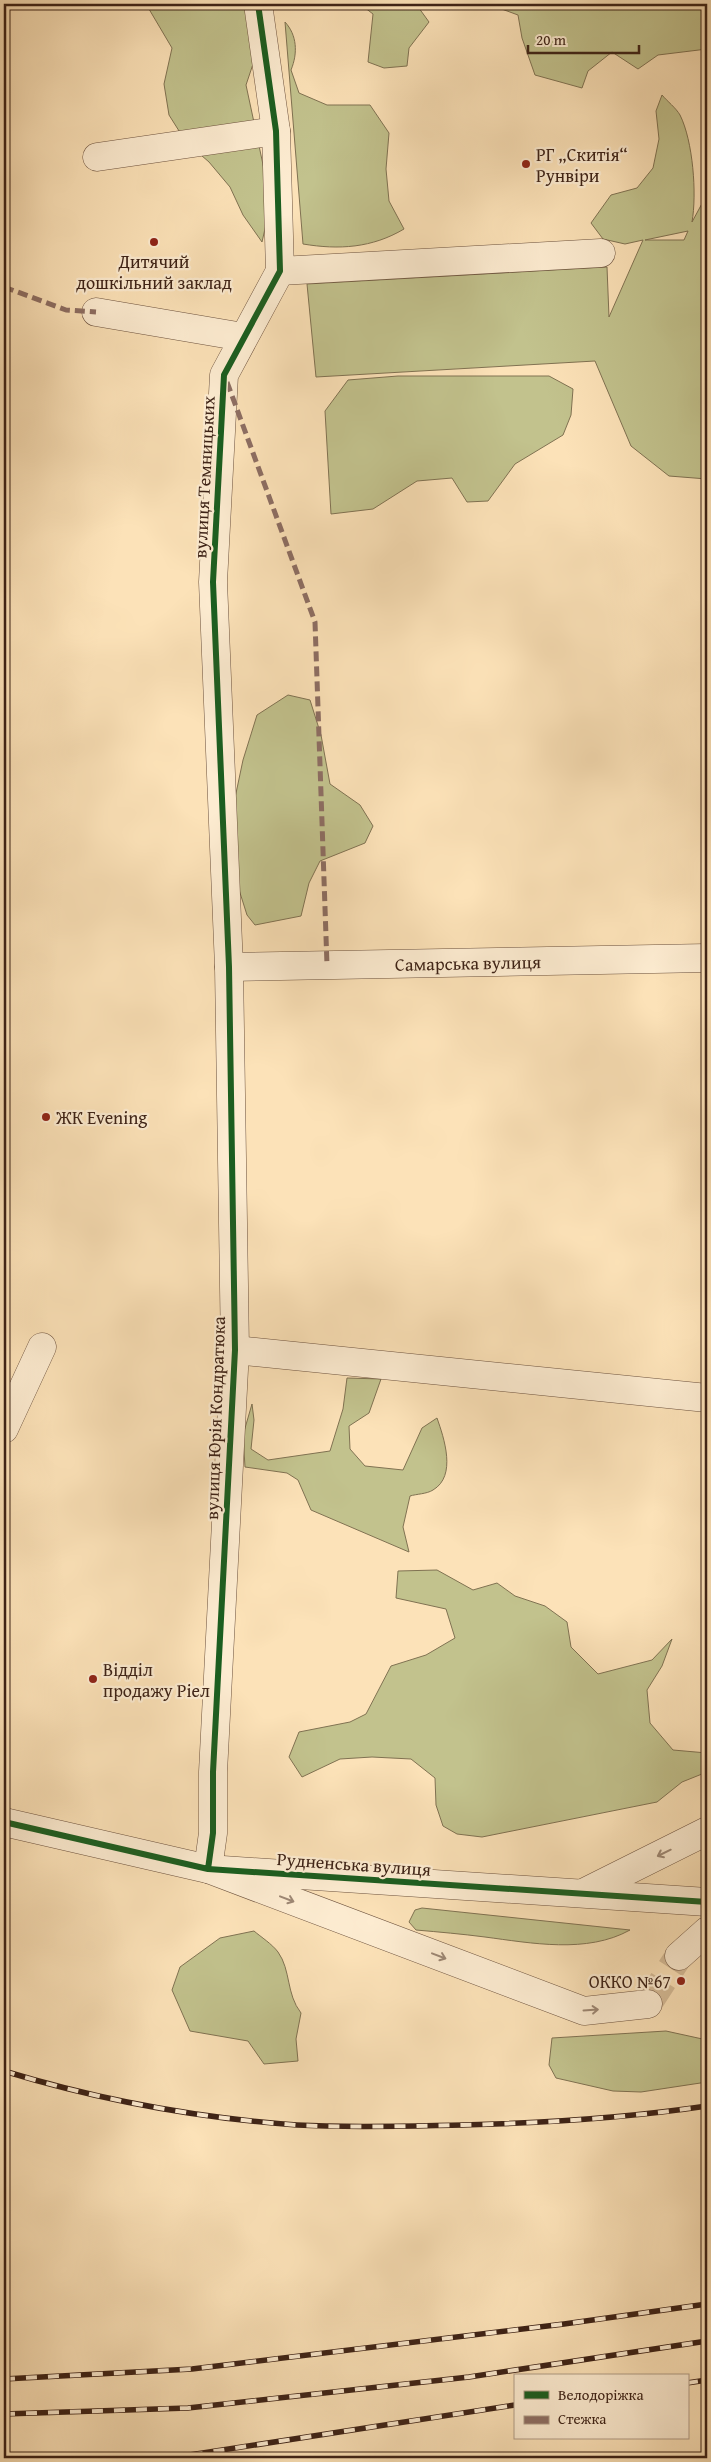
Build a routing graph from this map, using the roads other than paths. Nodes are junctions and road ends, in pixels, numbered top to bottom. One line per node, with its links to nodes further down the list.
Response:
1 (258, 4): 2 (street)
2 (276, 131): 3 (street); 5 (street)
3 (97, 157)
4 (601, 253): 5 (street)
5 (280, 271): 7 (street, вулиця Темницьких)
6 (96, 312): 7 (street)
7 (243, 337): 9 (street, вулиця Темницьких)
8 (707, 958): 9 (street, Самарська вулиця)
9 (229, 967): 11 (street, вулиця Юрія Кондратюка)
10 (42, 1347): 13 (street)
11 (235, 1350): 12 (street, вулиця Юрія Кондратюка); 16 (street, вулиця Юрія Кондратюка)
12 (707, 1398)
13 (4, 1429)
14 (4, 1822): 16 (street, Рудненська вулиця)
15 (707, 1831): 17 (street, Рудненська вулиця, one-way to 17)
16 (208, 1869): 17 (street, Рудненська вулиця); 21 (street, one-way to 21)
17 (584, 1892): 18 (street, Рудненська вулиця)
18 (707, 1902)
19 (707, 1931): 20 (street)
20 (678, 1956)
21 (648, 2004)

